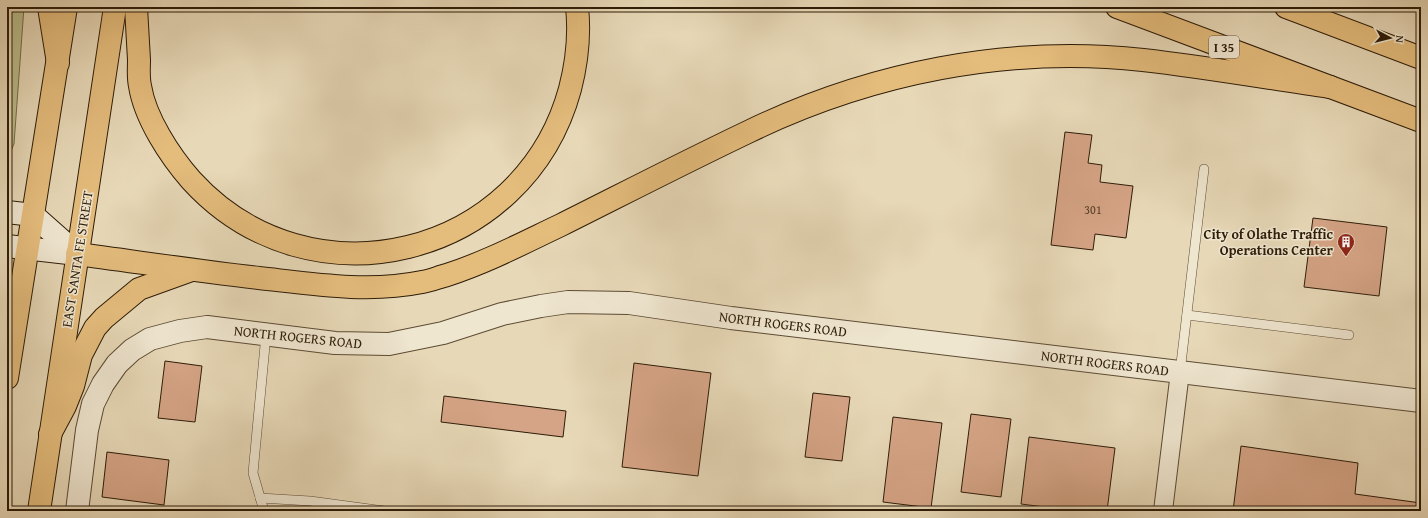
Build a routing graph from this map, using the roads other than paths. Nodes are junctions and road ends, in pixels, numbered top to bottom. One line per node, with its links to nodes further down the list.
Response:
1 (49, 7): 11 (main road)
2 (66, 7): 11 (main road)
3 (115, 7): 18 (main road, EAST SANTA FE STREET)
4 (136, 7): 5 (main road)
5 (577, 7)
6 (1117, 7): 12 (main road, I 35)
7 (1286, 7): 9 (main road)
8 (1299, 7): 9 (main road)
9 (1337, 26): 10 (main road)
10 (1421, 58)
11 (58, 63): 16 (main road)
12 (1330, 87): 13 (main road, I 35); 19 (main road)
13 (1421, 121)
14 (1204, 169): 20 (lane)
15 (7, 212): 16 (street)
16 (33, 215): 17 (main road); 18 (street)
17 (17, 247): 18 (street); 24 (main road)
18 (77, 254): 19 (main road); 26 (main road, EAST SANTA FE STREET)
19 (192, 270): 26 (main road)
20 (1187, 316): 22 (lane); 23 (lane)
21 (266, 335): 23 (street, NORTH ROGERS ROAD); 27 (lane); 29 (street, NORTH ROGERS ROAD)
22 (1349, 335)
23 (1180, 372): 25 (street, NORTH ROGERS ROAD); 32 (street)
24 (7, 378)
25 (1421, 401)
26 (50, 434): 28 (main road, EAST SANTA FE STREET)
27 (260, 498): 30 (lane); 31 (lane)
28 (39, 511)
29 (76, 511)
30 (264, 511)
31 (384, 511)
32 (1163, 511)

